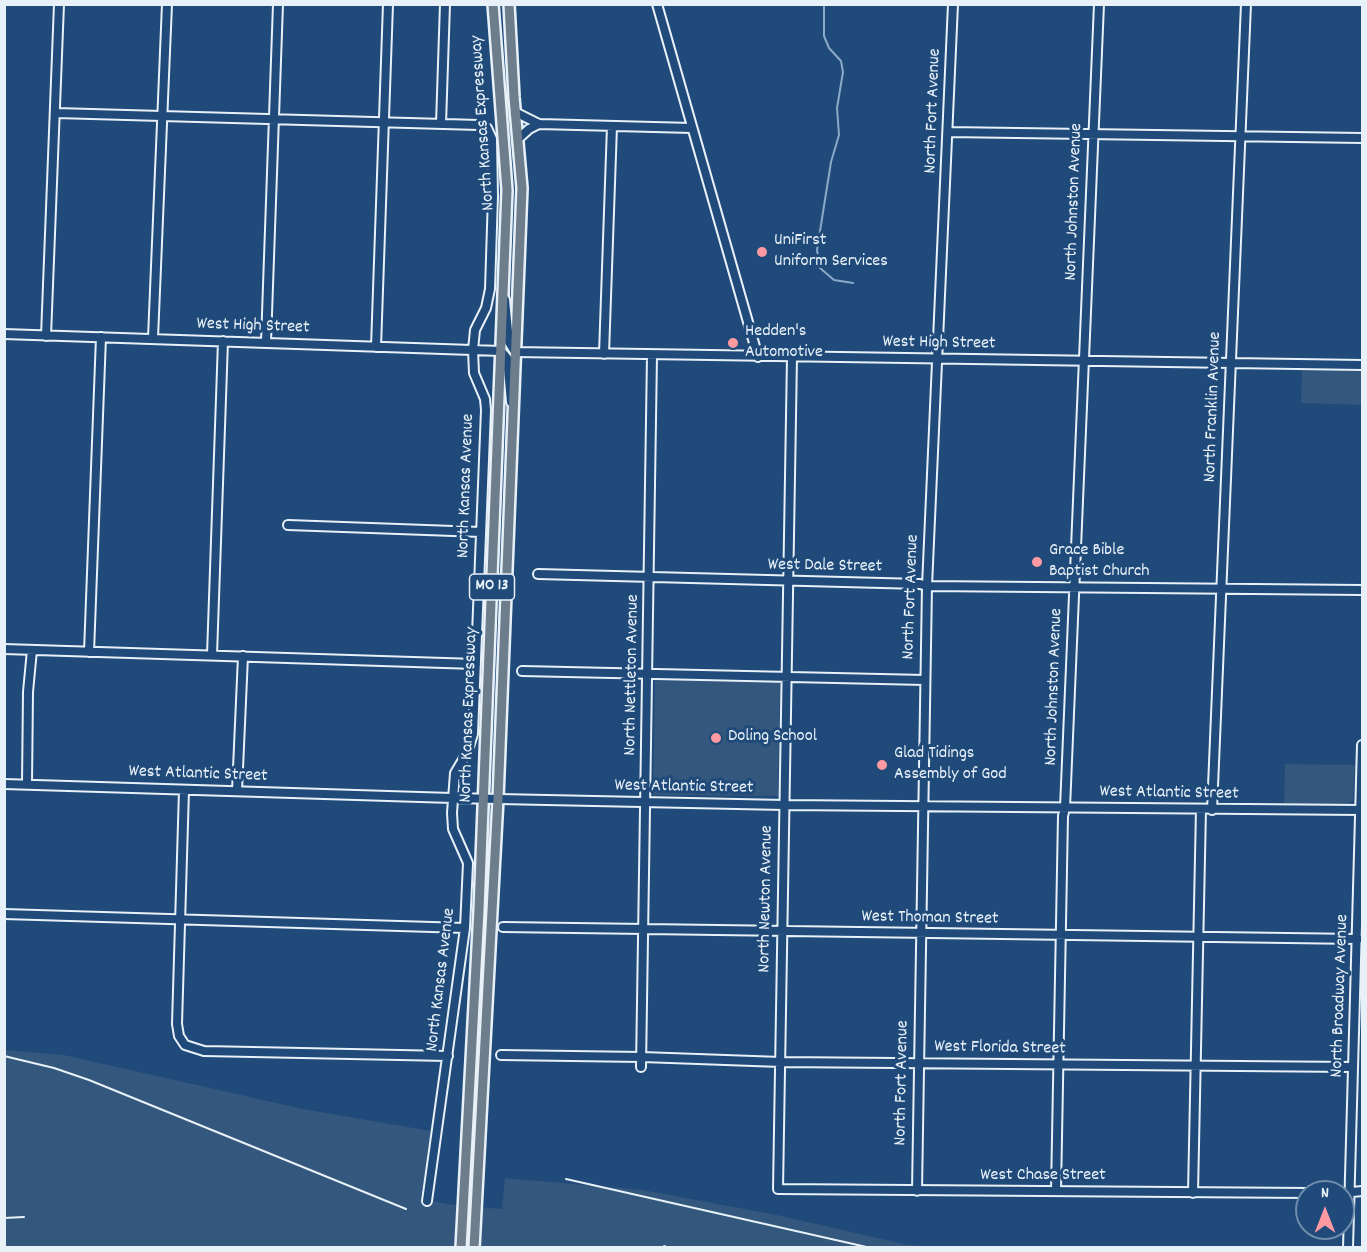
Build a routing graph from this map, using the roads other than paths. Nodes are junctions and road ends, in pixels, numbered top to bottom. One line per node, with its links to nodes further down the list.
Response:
1 (59, 4): 15 (street)
2 (167, 4): 16 (street)
3 (278, 4): 17 (street)
4 (388, 4): 18 (street)
5 (445, 4): 19 (street)
6 (492, 4): 28 (main road, North Kansas Expressway / MO 13)
7 (509, 4): 13 (main road, North Kansas Expressway / MO 13)
8 (516, 4): 13 (main road)
9 (657, 4): 22 (street)
10 (953, 4): 23 (street, North Fort Avenue)
11 (1099, 4): 24 (street, North Johnston Avenue)
12 (1245, 4): 25 (street, North Franklin Avenue)
13 (510, 44): 14 (main road, North Kansas Expressway / MO 13)
14 (515, 112): 20 (street); 27 (main road, North Kansas Expressway / MO 13)
15 (56, 113): 16 (street); 30 (street)
16 (163, 117): 17 (street); 32 (street)
17 (274, 119): 18 (street); 34 (street)
18 (384, 122): 19 (street); 35 (street)
19 (441, 124): 36 (street, North Kansas Avenue)
20 (539, 124): 21 (street); 27 (street)
21 (612, 126): 22 (street); 39 (street)
22 (692, 128): 41 (street)
23 (948, 132): 24 (street); 43 (street, North Fort Avenue)
24 (1093, 135): 25 (street); 44 (street, North Johnston Avenue)
25 (1240, 137): 26 (street); 45 (street, North Franklin Avenue)
26 (1362, 138)
27 (518, 139): 38 (main road, North Kansas Expressway / MO 13)
28 (503, 292): 37 (main road, North Kansas Expressway / MO 13); 38 (street)
29 (4, 334): 30 (street, West High Street)
30 (46, 336): 31 (street, West High Street)
31 (101, 337): 32 (street, West High Street); 59 (street)
32 (153, 338): 33 (street, West High Street)
33 (224, 341): 34 (street, West High Street); 60 (street)
34 (266, 342): 35 (street, West High Street)
35 (375, 347): 36 (street, West High Street)
36 (473, 350): 37 (street, West High Street); 49 (street, North Kansas Avenue)
37 (501, 351): 47 (street); 73 (main road, North Kansas Expressway / MO 13)
38 (515, 352): 39 (street, West High Street); 47 (main road, North Kansas Expressway / MO 13)
39 (603, 354): 40 (street, West High Street)
40 (652, 355): 41 (street, West High Street); 51 (street, North Nettleton Avenue)
41 (758, 357): 42 (street, West High Street)
42 (792, 357): 43 (street, West High Street); 52 (street, North Newton Avenue)
43 (938, 359): 44 (street, West High Street); 53 (street, North Fort Avenue)
44 (1083, 360): 45 (street, West High Street); 54 (street, North Johnston Avenue)
45 (1230, 363): 46 (street, West High Street); 55 (street, North Franklin Avenue)
46 (1362, 365)
47 (513, 411): 74 (main road, North Kansas Expressway / MO 13)
48 (288, 525): 49 (street)
49 (481, 532): 62 (street, North Kansas Avenue)
50 (538, 574): 51 (street, West Dale Street)
51 (650, 577): 52 (street, West Dale Street); 64 (street, North Nettleton Avenue)
52 (788, 581): 53 (street, West Dale Street); 65 (street, North Newton Avenue)
53 (927, 586): 54 (street, West Dale Street); 66 (street, North Fort Avenue)
54 (1074, 588): 55 (street, West Dale Street); 78 (street, North Johnston Avenue)
55 (1221, 590): 56 (street, West Dale Street); 80 (street, North Franklin Avenue)
56 (1362, 590)
57 (4, 649): 58 (street)
58 (32, 650): 59 (street); 69 (street)
59 (89, 652): 60 (street)
60 (212, 655): 61 (street)
61 (243, 656): 62 (street); 71 (street)
62 (476, 664): 72 (street, North Kansas Avenue)
63 (522, 671): 64 (street)
64 (648, 673): 65 (street); 75 (street, North Nettleton Avenue)
65 (786, 676): 66 (street); 76 (street, North Newton Avenue)
66 (925, 680): 77 (street, North Fort Avenue)
67 (1362, 745): 81 (street, North Broadway Avenue)
68 (4, 784): 69 (street, West Atlantic Street)
69 (27, 784): 70 (street, West Atlantic Street)
70 (184, 790): 71 (street, West Atlantic Street); 83 (street)
71 (237, 791): 72 (street, West Atlantic Street)
72 (452, 798): 73 (street, West Atlantic Street); 85 (street, North Kansas Avenue)
73 (483, 799): 74 (street, West Atlantic Street); 109 (main road, North Kansas Expressway / MO 13)
74 (498, 799): 75 (street, West Atlantic Street); 110 (main road, North Kansas Expressway / MO 13)
75 (645, 802): 76 (street, West Atlantic Street); 86 (street, North Nettleton Avenue)
76 (784, 805): 77 (street, West Atlantic Street); 87 (street, North Newton Avenue)
77 (922, 806): 78 (street, West Atlantic Street); 88 (street, North Fort Avenue)
78 (1065, 808): 79 (street, West Atlantic Street); 89 (street, North Johnston Avenue)
79 (1201, 809): 80 (street, West Atlantic Street); 90 (street)
80 (1212, 810): 81 (street, West Atlantic Street)
81 (1361, 810): 91 (street, North Broadway Avenue)
82 (4, 914): 83 (street)
83 (181, 919): 85 (street); 94 (street)
84 (502, 927): 86 (street, West Thoman Street)
85 (465, 928): 94 (street, North Kansas Avenue)
86 (644, 930): 87 (street, West Thoman Street); 95 (street, North Nettleton Avenue)
87 (782, 932): 88 (street, West Thoman Street); 96 (street, North Newton Avenue)
88 (920, 933): 89 (street, West Thoman Street); 97 (street, North Fort Avenue)
89 (1060, 936): 90 (street, West Thoman Street); 98 (street, North Johnston Avenue)
90 (1198, 938): 91 (street, West Thoman Street); 99 (street)
91 (1358, 939): 92 (street, North Broadway Avenue)
92 (1359, 1033): 101 (street, North Broadway Avenue)
93 (501, 1055): 95 (street, West Florida Street)
94 (448, 1056): 108 (street, North Kansas Avenue)
95 (642, 1057): 96 (street, West Florida Street); 100 (street, North Nettleton Avenue)
96 (781, 1062): 97 (street, West Florida Street); 103 (street, North Newton Avenue)
97 (919, 1063): 98 (street, West Florida Street); 104 (street, North Fort Avenue)
98 (1057, 1064): 99 (street, West Florida Street); 105 (street, North Johnston Avenue)
99 (1195, 1066): 101 (street, West Florida Street); 106 (street)
100 (641, 1067)
101 (1353, 1067): 102 (street, North Broadway Avenue)
102 (1347, 1180)
103 (778, 1188): 104 (street, West Chase Street)
104 (917, 1191): 105 (street, West Chase Street)
105 (1056, 1191): 106 (street, West Chase Street)
106 (1193, 1193): 107 (street, West Chase Street)
107 (1295, 1193)
108 (427, 1201)
109 (461, 1248)
110 (474, 1248)

